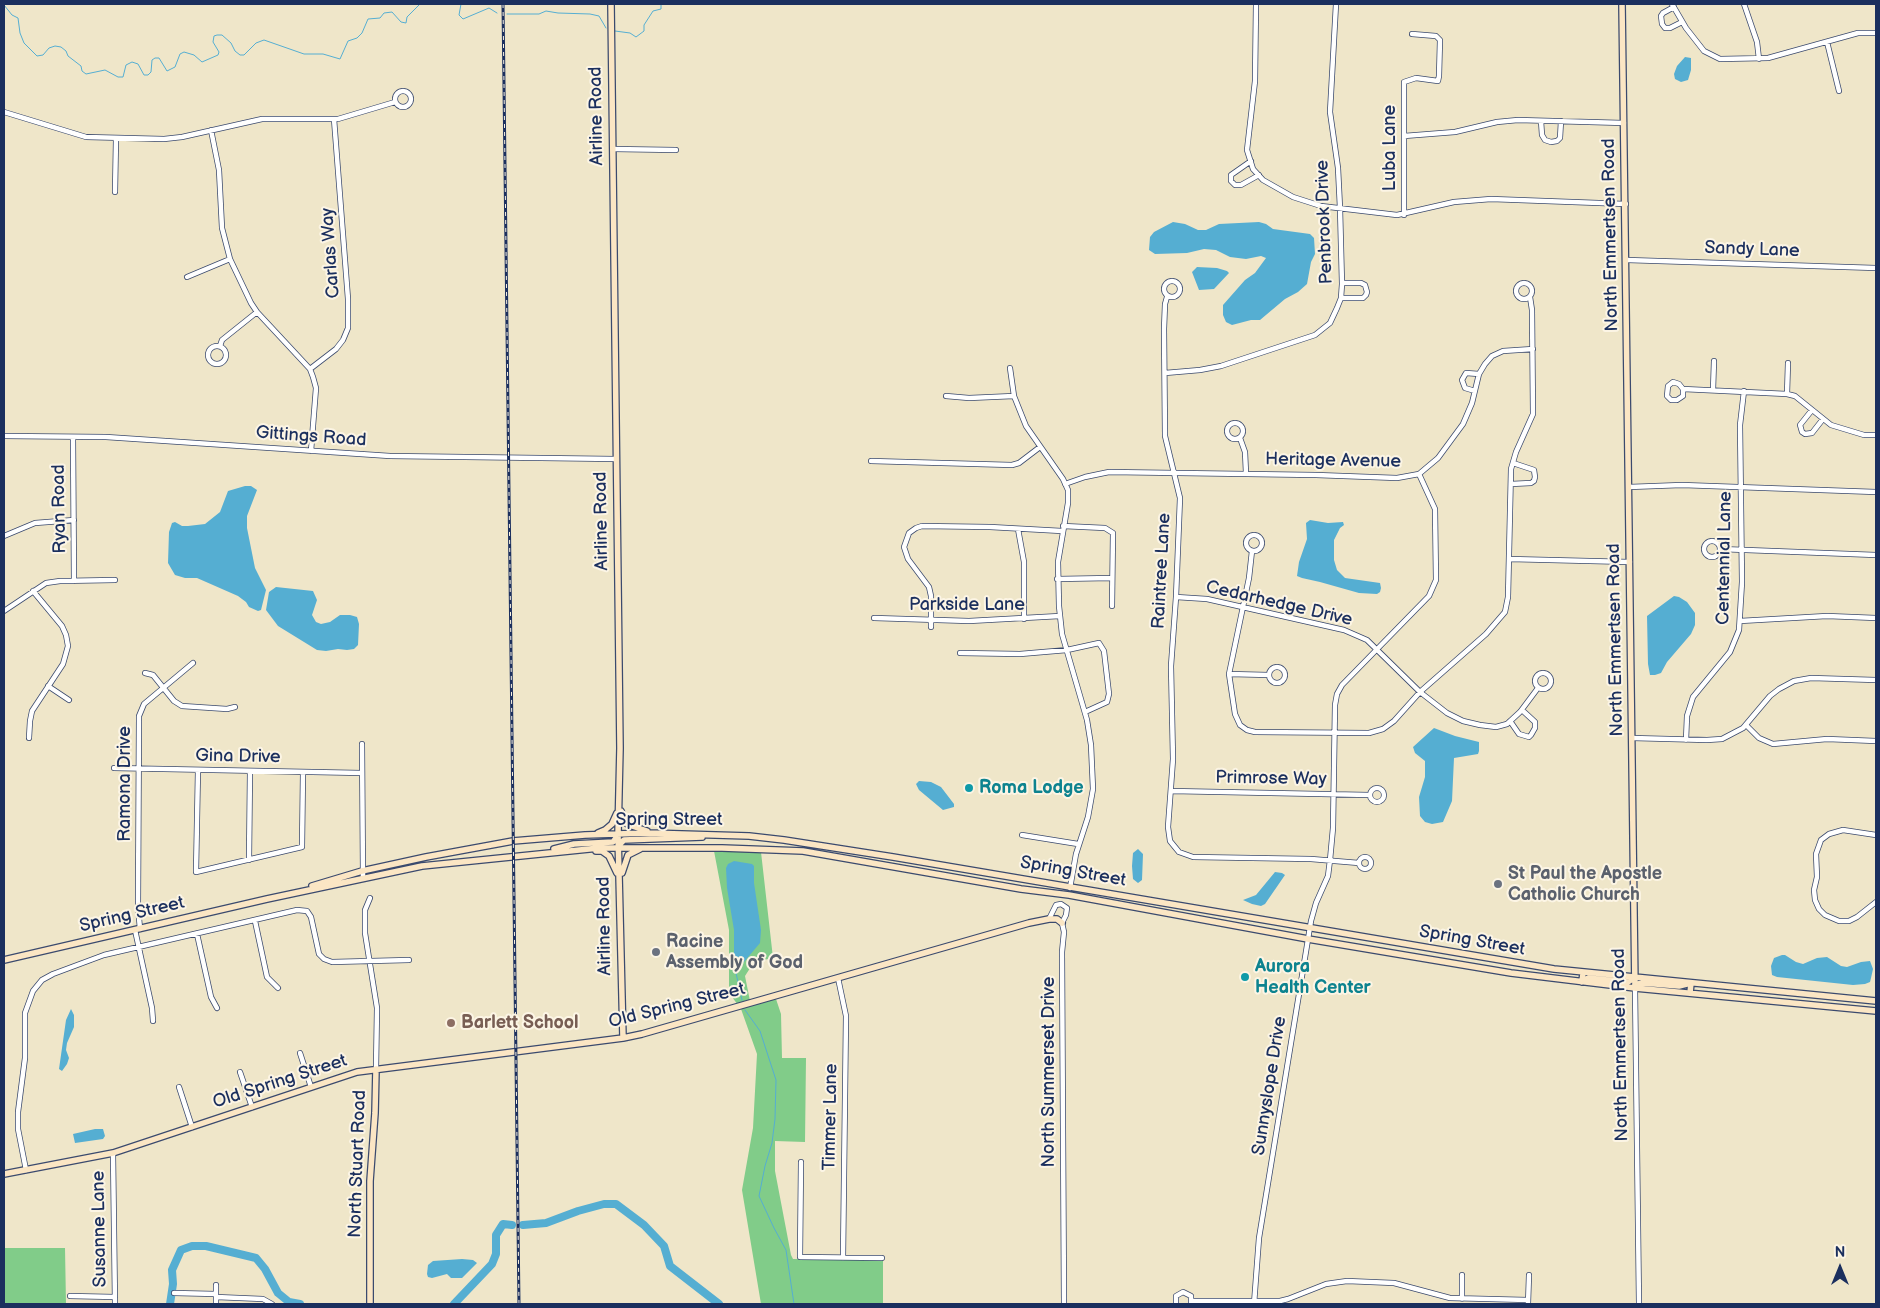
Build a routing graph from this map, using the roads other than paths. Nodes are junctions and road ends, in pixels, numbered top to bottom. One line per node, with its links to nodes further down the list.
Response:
1 (611, 4): 22 (main road, Airline Road)
2 (1256, 4): 24 (street)
3 (1336, 4): 28 (street, Penbrook Drive)
4 (1622, 4): 18 (main road, North Emmertsen Road)
5 (1744, 4): 11 (street)
6 (1673, 5): 7 (street); 7 (street)
7 (1682, 22): 11 (street)
8 (1876, 33): 10 (street)
9 (1412, 34): 20 (street, Luba Lane)
10 (1827, 42): 11 (street); 12 (street)
11 (1759, 59)
12 (1839, 92)
13 (395, 102): 15 (street)
14 (4, 112): 21 (street)
15 (334, 119): 19 (street); 44 (street, Carlas Way)
16 (1541, 121): 17 (street); 17 (street); 20 (street)
17 (1561, 121): 18 (street)
18 (1624, 123): 27 (main road, North Emmertsen Road)
19 (211, 130): 21 (street); 30 (street)
20 (1404, 136): 29 (street, Luba Lane)
21 (116, 139): 26 (street)
22 (613, 149): 23 (street); 62 (main road, Airline Road)
23 (676, 150)
24 (1251, 162): 25 (street); 25 (street)
25 (1259, 175): 28 (street)
26 (115, 192)
27 (1626, 204): 29 (street); 31 (main road, North Emmertsen Road)
28 (1340, 208): 29 (street); 34 (street, Penbrook Drive)
29 (1404, 214)
30 (230, 260): 33 (street); 38 (street)
31 (1627, 260): 32 (street, Sandy Lane); 70 (main road, North Emmertsen Road)
32 (1876, 268)
33 (187, 277)
34 (1342, 283): 37 (street, Penbrook Drive); 37 (street)
35 (1167, 297): 45 (street, Raintree Lane)
36 (1530, 297): 40 (street)
37 (1341, 298): 45 (street, Penbrook Drive)
38 (258, 312): 39 (street); 44 (street)
39 (220, 346): 39 (street)
40 (1533, 349): 46 (street, Heritage Avenue); 64 (street)
41 (1714, 361): 48 (street)
42 (1788, 362): 51 (street)
43 (1010, 368): 53 (street)
44 (310, 369): 61 (street)
45 (1165, 373): 65 (street, Raintree Lane)
46 (1479, 374): 49 (street, Heritage Avenue); 49 (street)
47 (1684, 388): 47 (street); 48 (street)
48 (1713, 390): 50 (street)
49 (1475, 391): 67 (street, Heritage Avenue)
50 (1744, 391): 51 (street); 71 (street, Centennial Lane)
51 (1787, 394): 54 (street)
52 (946, 396): 53 (street)
53 (1014, 396): 60 (street)
54 (1812, 410): 55 (street); 55 (street)
55 (1823, 419): 56 (street)
56 (1876, 435)
57 (4, 436): 58 (street, Gittings Road)
58 (73, 436): 61 (street, Gittings Road); 73 (street, Ryan Road)
59 (1240, 438): 66 (street)
60 (1040, 447): 63 (street); 68 (street)
61 (311, 451): 62 (street, Gittings Road)
62 (616, 459): 133 (main road, Airline Road)
63 (871, 461)
64 (1513, 464): 69 (street); 69 (street)
65 (1175, 473): 66 (street, Heritage Avenue); 68 (street, Heritage Avenue); 89 (street, Raintree Lane)
66 (1246, 474): 67 (street, Heritage Avenue)
67 (1419, 474): 100 (street)
68 (1065, 484): 74 (street)
69 (1511, 484): 82 (street)
70 (1629, 487): 71 (street); 83 (main road, North Emmertsen Road)
71 (1740, 487): 72 (street); 80 (street, Centennial Lane)
72 (1876, 492)
73 (74, 520): 77 (street); 87 (street, Ryan Road)
74 (1063, 526): 76 (street); 84 (street)
75 (1018, 529): 76 (street); 96 (street); 97 (street)
76 (1062, 531): 85 (street)
77 (4, 536)
78 (1720, 549): 80 (street)
79 (1252, 551): 91 (street)
80 (1741, 551): 81 (street); 98 (street, Centennial Lane)
81 (1876, 556)
82 (1509, 559): 83 (street); 111 (street)
83 (1630, 562): 120 (main road, North Emmertsen Road)
84 (1112, 578): 85 (street); 90 (street)
85 (1057, 579): 93 (street)
86 (115, 580): 87 (street)
87 (74, 581): 88 (street)
88 (33, 590): 92 (street); 108 (street)
89 (1176, 597): 91 (street, Cedarhedge Drive); 130 (street, Raintree Lane)
90 (1112, 606)
91 (1243, 607): 100 (street, Cedarhedge Drive); 105 (street)
92 (4, 611)
93 (1060, 616): 96 (street, Parkside Lane); 101 (street)
94 (874, 618): 97 (street, Parkside Lane)
95 (1876, 618): 98 (street)
96 (1024, 619): 97 (street, Parkside Lane)
97 (931, 620): 99 (street)
98 (1740, 621): 121 (street, Centennial Lane)
99 (931, 626)
100 (1376, 649): 111 (street, Cedarhedge Drive); 118 (street, Sunnyslope Drive)
101 (1066, 650): 102 (street); 115 (street); 115 (street)
102 (960, 653)
103 (193, 663): 109 (street, Ramona Drive)
104 (144, 673): 109 (street)
105 (1229, 674): 106 (street); 118 (street)
106 (1269, 675)
107 (1876, 680): 117 (street)
108 (48, 686): 112 (street); 119 (street)
109 (163, 687): 113 (street); 125 (street, Ramona Drive)
110 (1538, 688): 114 (street)
111 (1420, 692): 116 (street, Cedarhedge Drive); 118 (street)
112 (69, 700)
113 (235, 707)
114 (1522, 710): 116 (street); 116 (street)
115 (1085, 712): 140 (street)
116 (1510, 722)
117 (1746, 725): 121 (street); 122 (street)
118 (1335, 733): 131 (street, Sunnyslope Drive)
119 (29, 738)
120 (1632, 738): 121 (street); 172 (main road, North Emmertsen Road)
121 (1686, 740)
122 (1876, 741)
123 (362, 744): 129 (street)
124 (114, 768): 125 (street, Gina Drive)
125 (139, 769): 126 (street, Gina Drive); 160 (street, Ramona Drive)
126 (198, 770): 127 (street, Gina Drive); 145 (street)
127 (250, 771): 128 (street, Gina Drive); 145 (street)
128 (303, 772): 129 (street, Gina Drive); 145 (street)
129 (362, 773): 148 (street)
130 (1171, 791): 131 (street, Primrose Way); 146 (street, Raintree Lane)
131 (1334, 794): 132 (street, Primrose Way); 146 (street, Sunnyslope Drive)
132 (1370, 795)
133 (619, 806): 134 (main road); 135 (main road, Airline Road); 136 (main road)
134 (662, 833): 135 (main road, Spring Street); 137 (main road, Spring Street)
135 (618, 834): 136 (main road, Spring Street); 141 (main road, Airline Road); 144 (main road)
136 (589, 835): 148 (main road, Spring Street)
137 (730, 835): 141 (main road); 151 (main road, Spring Street)
138 (1022, 835): 140 (street)
139 (1876, 835): 155 (street)
140 (1078, 844): 151 (street)
141 (619, 847): 142 (main road, Spring Street); 143 (main road, Spring Street); 150 (main road, Airline Road)
142 (650, 847): 150 (main road); 152 (main road, Spring Street)
143 (578, 850): 144 (main road, Spring Street); 150 (main road)
144 (538, 853): 149 (main road, Spring Street)
145 (249, 860)
146 (1330, 860): 147 (street); 159 (street, Sunnyslope Drive)
147 (1359, 863)
148 (362, 871): 149 (street); 154 (main road, Spring Street)
149 (363, 878): 154 (main road, Spring Street)
150 (619, 882): 185 (main road, Airline Road)
151 (1070, 887): 152 (street); 159 (main road, Spring Street)
152 (1069, 895): 162 (main road, Spring Street)
153 (370, 898): 168 (street, North Stuart Road)
154 (267, 899): 160 (main road, Spring Street)
155 (1876, 902)
156 (1049, 919): 158 (main road); 158 (street, North Summerset Drive); 173 (main road, Old Spring Street)
157 (254, 921): 161 (street); 168 (street); 176 (street)
158 (1062, 923): 214 (street, North Summerset Drive)
159 (1310, 928): 162 (street, Sunnyslope Drive); 163 (main road, Spring Street)
160 (138, 929): 164 (street, Ramona Drive); 167 (main road, Spring Street)
161 (197, 934): 164 (street); 182 (street)
162 (1308, 939): 165 (main road, Spring Street); 209 (street, Sunnyslope Drive)
163 (1376, 939): 165 (main road); 166 (main road, Spring Street)
164 (139, 948): 184 (street, Ramona Drive); 195 (street)
165 (1374, 950): 170 (main road, Spring Street)
166 (1465, 955): 170 (main road); 171 (main road, Spring Street)
167 (4, 960)
168 (368, 960): 169 (street); 187 (street, North Stuart Road)
169 (410, 960)
170 (1463, 965): 174 (main road, Spring Street)
171 (1583, 973): 172 (main road, Spring Street); 174 (main road)
172 (1635, 977): 174 (main road); 175 (main road, Spring Street); 177 (main road, North Emmertsen Road)
173 (838, 978): 185 (main road, Old Spring Street); 197 (street, Timmer Lane)
174 (1582, 982): 177 (main road, Spring Street)
175 (1691, 983): 177 (main road); 178 (main road); 179 (main road, Spring Street)
176 (278, 988)
177 (1635, 988): 178 (main road, Spring Street); 216 (street, North Emmertsen Road)
178 (1690, 993): 181 (main road, Spring Street)
179 (1797, 993): 180 (main road, Spring Street); 181 (main road)
180 (1876, 1001)
181 (1796, 1004): 183 (main road, Spring Street)
182 (217, 1008)
183 (1876, 1011)
184 (153, 1021)
185 (622, 1038): 187 (main road, Old Spring Street)
186 (300, 1053): 190 (street)
187 (376, 1068): 190 (main road, Old Spring Street); 213 (main road, North Stuart Road)
188 (240, 1072): 191 (street)
189 (179, 1087): 192 (street)
190 (311, 1087): 191 (main road, Old Spring Street)
191 (252, 1107): 192 (main road, Old Spring Street)
192 (192, 1127): 193 (main road, Old Spring Street)
193 (114, 1153): 195 (main road, Old Spring Street); 205 (street, Susanne Lane)
194 (801, 1162): 197 (street)
195 (26, 1170): 196 (main road, Old Spring Street)
196 (4, 1174)
197 (843, 1258): 198 (street)
198 (882, 1258)
199 (1462, 1275): 206 (street)
200 (1529, 1275): 207 (street)
201 (216, 1284): 204 (street)
202 (174, 1293): 204 (street)
203 (70, 1296): 205 (street)
204 (216, 1296): 211 (street); 212 (street)
205 (115, 1297): 210 (street, Susanne Lane)
206 (1462, 1299): 207 (street); 209 (street)
207 (1528, 1302)
208 (1192, 1303): 209 (street); 215 (street)
209 (1254, 1303)
210 (115, 1304)
211 (216, 1304)
212 (272, 1304)
213 (370, 1304)
214 (1064, 1304)
215 (1176, 1304)
216 (1639, 1304)

